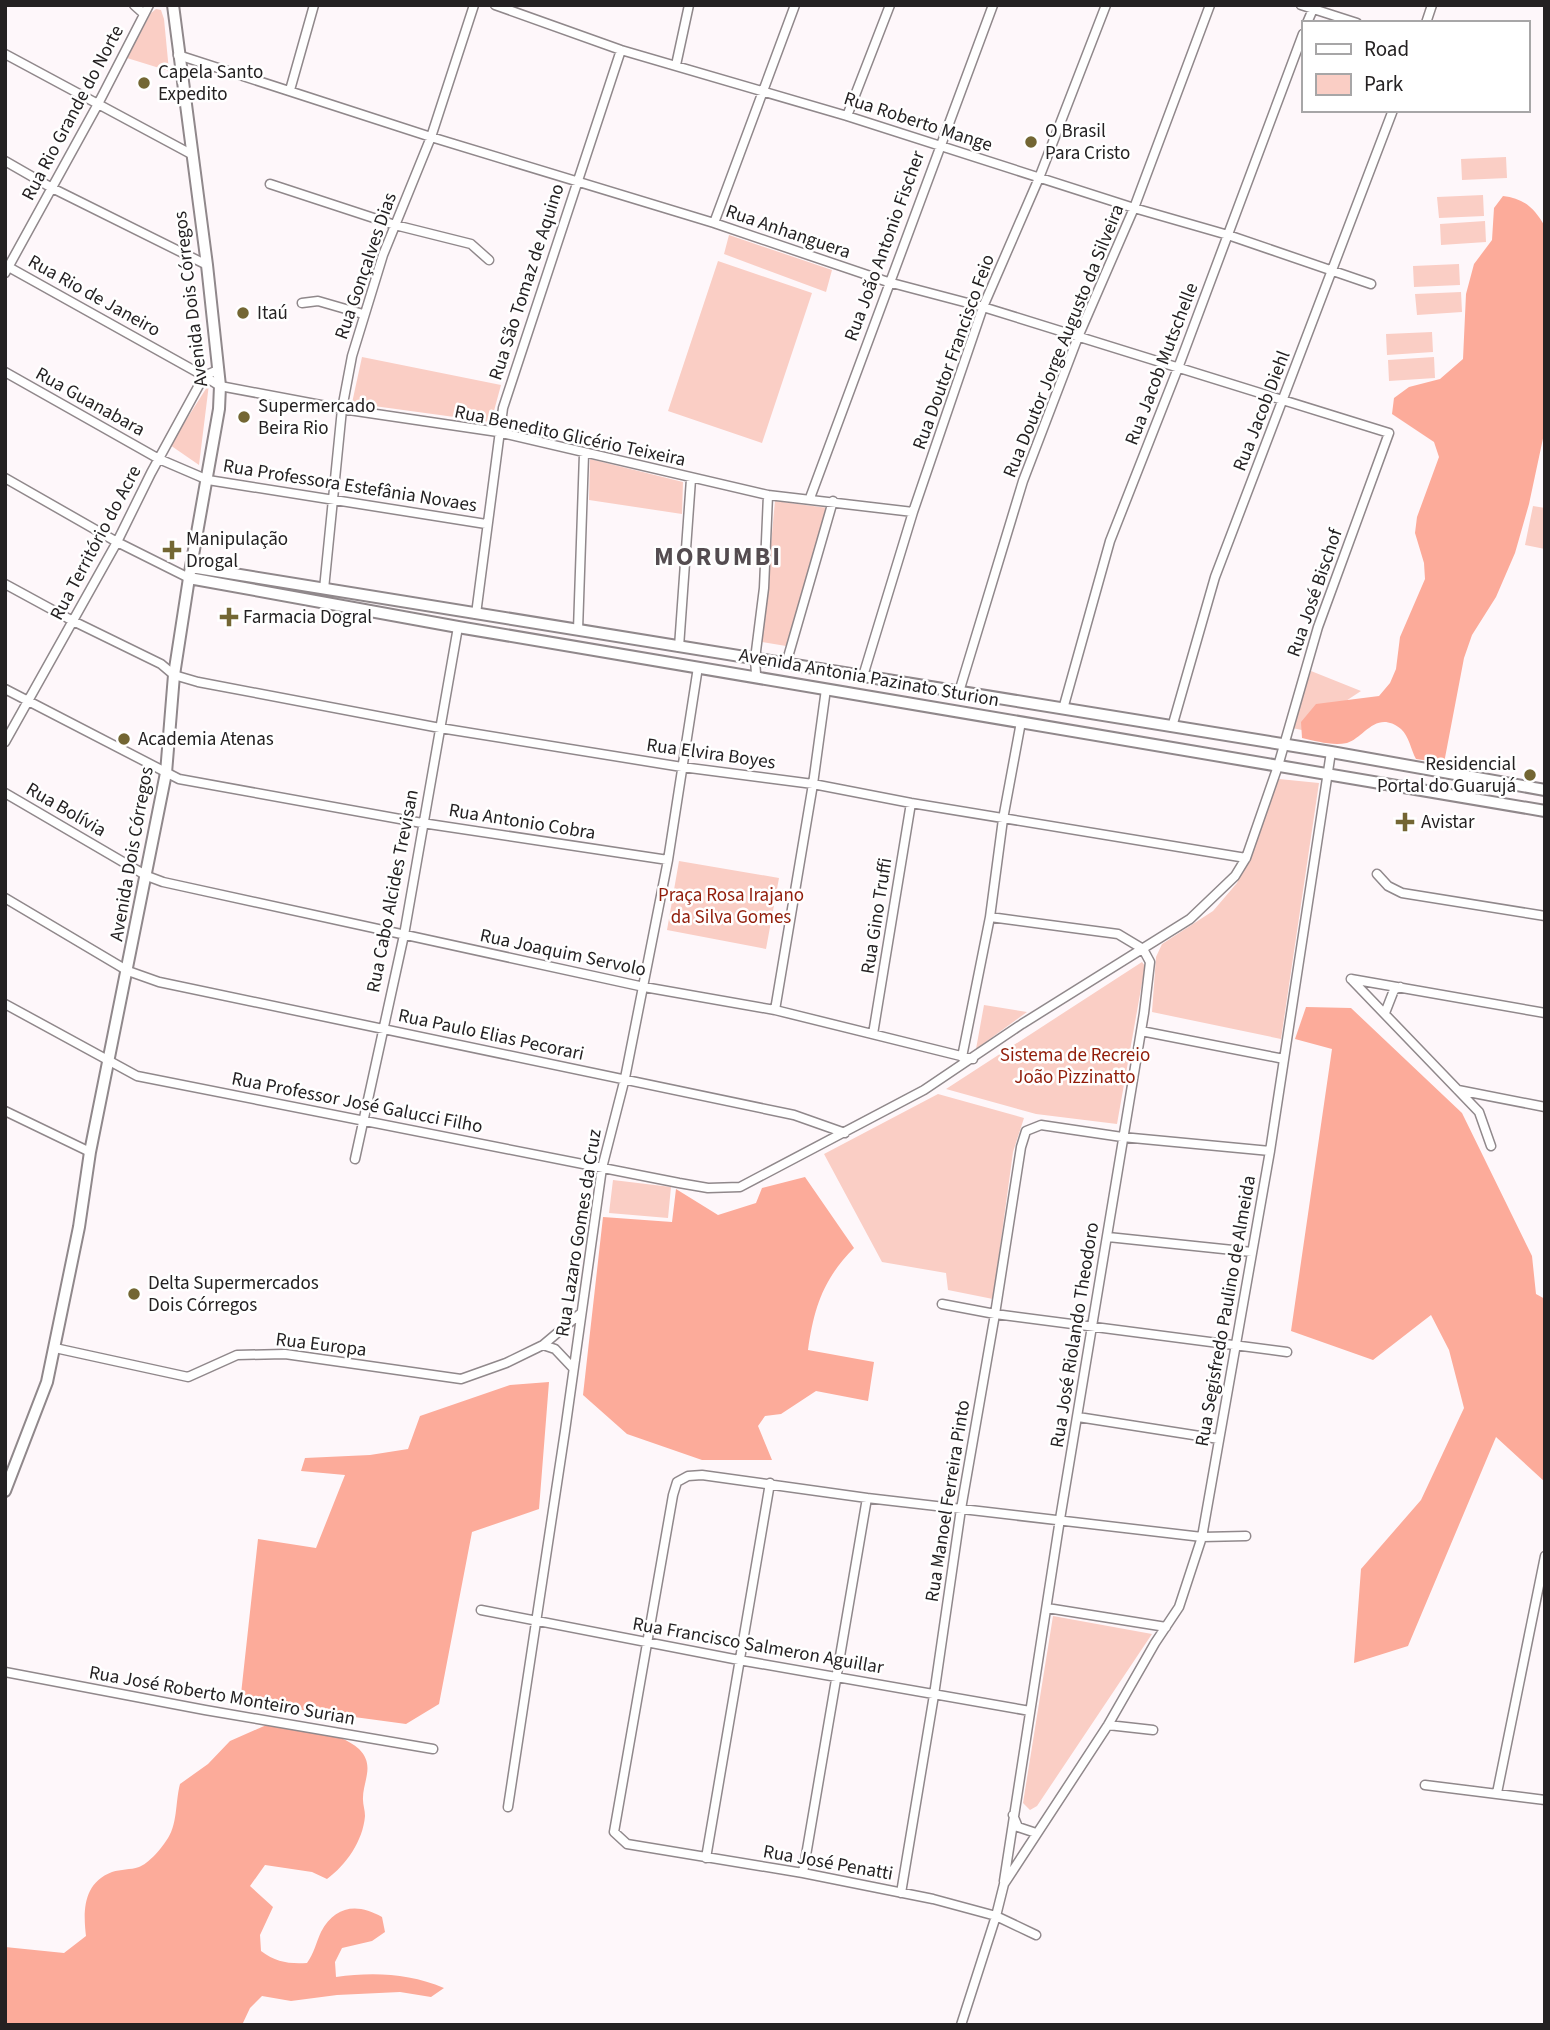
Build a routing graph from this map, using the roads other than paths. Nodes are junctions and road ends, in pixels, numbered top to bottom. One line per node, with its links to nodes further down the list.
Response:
1 (134, 5): 15 (street)
2 (149, 5): 15 (street, Rua Rio Grande do Norte)
3 (173, 5): 21 (main road, Avenida Dois Córregos)
4 (314, 5): 23 (street)
5 (474, 5): 28 (street, Rua Gonçalves Dias)
6 (495, 5): 19 (street, Rua Roberto Mange)
7 (689, 5): 22 (street)
8 (795, 5): 24 (street)
9 (890, 5): 27 (street)
10 (993, 5): 29 (street, Rua João Antonio Fischer)
11 (1106, 5): 32 (street, Rua Doutor Francisco Feio)
12 (1210, 5): 36 (street, Rua Doutor Jorge Augusto da Silveira)
13 (1301, 5): 14 (street)
14 (1312, 9): 16 (street); 17 (street)
15 (144, 14): 25 (street, Rua Rio Grande do Norte)
16 (1308, 21)
17 (1351, 21)
18 (1302, 37): 39 (street, Rua Jacob Mutschelle)
19 (621, 50): 22 (street, Rua Roberto Mange); 33 (street, Rua São Tomaz de Aquino)
20 (5, 54): 25 (street)
21 (178, 55): 23 (street, Rua Anhanguera); 30 (main road, Avenida Dois Córregos)
22 (676, 65): 24 (street, Rua Roberto Mange)
23 (290, 90): 28 (street, Rua Anhanguera)
24 (763, 91): 27 (street, Rua Roberto Mange); 37 (street)
25 (98, 104): 30 (street); 35 (street, Rua Rio Grande do Norte)
26 (1392, 112): 43 (street, Rua Jacob Diehl)
27 (847, 116): 29 (street, Rua Roberto Mange)
28 (432, 137): 33 (street, Rua Anhanguera); 38 (street, Rua Gonçalves Dias)
29 (939, 146): 32 (street, Rua Roberto Mange); 44 (street, Rua João Antonio Fischer)
30 (191, 154): 41 (main road, Avenida Dois Córregos)
31 (5, 161): 35 (street)
32 (1039, 178): 36 (street, Rua Roberto Mange); 47 (street, Rua Doutor Francisco Feio)
33 (576, 181): 37 (street, Rua Anhanguera); 57 (street, Rua São Tomaz de Aquino)
34 (270, 184): 38 (street)
35 (52, 188): 41 (street); 42 (street, Rua Rio Grande do Norte)
36 (1134, 208): 39 (street, Rua Roberto Mange); 49 (street, Rua Doutor Jorge Augusto da Silveira)
37 (714, 223): 44 (street, Rua Anhanguera)
38 (395, 225): 40 (street); 48 (street, Rua Gonçalves Dias)
39 (1228, 235): 43 (street, Rua Roberto Mange); 50 (street, Rua Jacob Mutschelle)
40 (489, 260)
41 (207, 265): 51 (main road, Avenida Dois Córregos)
42 (6, 268): 53 (street, Rua Rio de Janeiro)
43 (1333, 270): 45 (street, Rua Roberto Mange); 55 (street, Rua Jacob Diehl)
44 (888, 282): 47 (street, Rua Anhanguera); 65 (street, Rua João Antonio Fischer)
45 (1371, 284)
46 (302, 303): 48 (street)
47 (983, 307): 49 (street, Rua Anhanguera); 68 (street, Rua Doutor Francisco Feio)
48 (363, 314): 56 (street, Rua Gonçalves Dias)
49 (1078, 337): 50 (street, Rua Anhanguera); 88 (street, Rua Doutor Jorge Augusto da Silveira)
50 (1178, 368): 55 (street, Rua Anhanguera); 90 (street, Rua Jacob Mutschelle)
51 (218, 370): 53 (street); 54 (main road, Avenida Dois Córregos)
52 (5, 372): 60 (street, Rua Guanabara)
53 (204, 376): 54 (street); 60 (street, Rua Território do Acre)
54 (220, 386): 56 (street, Rua Benedito Glicério Teixeira); 63 (main road, Avenida Dois Córregos)
55 (1283, 401): 58 (street, Rua Anhanguera); 92 (street, Rua Jacob Diehl)
56 (342, 409): 57 (street, Rua Benedito Glicério Teixeira); 66 (street, Rua Gonçalves Dias)
57 (498, 432): 59 (street, Rua Benedito Glicério Teixeira); 69 (street, Rua São Tomaz de Aquino)
58 (1389, 433): 95 (street, Rua José Bischof)
59 (584, 454): 62 (street, Rua Benedito Glicério Teixeira); 77 (street)
60 (159, 459): 63 (street, Rua Guanabara); 70 (street, Rua Território do Acre)
61 (5, 478): 70 (street)
62 (691, 479): 64 (street, Rua Benedito Glicério Teixeira); 79 (street)
63 (208, 480): 66 (street, Rua Professora Estefânia Novaes); 71 (main road, Avenida Dois Córregos)
64 (768, 495): 65 (street, Rua Benedito Glicério Teixeira); 80 (street)
65 (810, 498): 67 (street, Rua Benedito Glicério Teixeira)
66 (334, 500): 69 (street, Rua Professora Estefânia Novaes); 73 (street, Rua Gonçalves Dias)
67 (833, 501): 68 (street, Rua Benedito Glicério Teixeira); 81 (street)
68 (913, 512): 84 (street, Rua Doutor Francisco Feio)
69 (486, 524): 74 (street, Rua São Tomaz de Aquino)
70 (117, 541): 71 (street); 75 (street, Rua Território do Acre)
71 (190, 572): 73 (main road, Avenida Antonia Pazinato Sturion); 76 (main road, Avenida Antonia Pazinato Sturion); 83 (main road, Avenida Dois Córregos)
72 (5, 584): 75 (street, Rua Elvira Boyes)
73 (324, 589): 74 (main road, Avenida Antonia Pazinato Sturion)
74 (475, 614): 76 (main road); 77 (main road, Avenida Antonia Pazinato Sturion); 78 (main road)
75 (73, 621): 83 (street, Rua Elvira Boyes); 89 (street, Rua Território do Acre)
76 (458, 627): 78 (main road, Avenida Antonia Pazinato Sturion); 93 (street, Rua Cabo Alcides Trevisan)
77 (578, 630): 79 (main road, Avenida Antonia Pazinato Sturion)
78 (488, 632): 82 (main road, Avenida Antonia Pazinato Sturion)
79 (679, 647): 80 (main road, Avenida Antonia Pazinato Sturion)
80 (755, 659): 81 (main road, Avenida Antonia Pazinato Sturion); 85 (street)
81 (786, 664): 84 (main road, Avenida Antonia Pazinato Sturion)
82 (698, 667): 85 (main road, Avenida Antonia Pazinato Sturion); 98 (street, Rua Lazaro Gomes da Cruz)
83 (174, 675): 93 (street, Rua Elvira Boyes); 99 (main road, Avenida Dois Córregos)
84 (863, 676): 87 (main road); 88 (main road, Avenida Antonia Pazinato Sturion)
85 (759, 678): 87 (main road, Avenida Antonia Pazinato Sturion)
86 (5, 689): 89 (street, Rua Antonio Cobra)
87 (826, 689): 91 (main road, Avenida Antonia Pazinato Sturion); 101 (street)
88 (959, 692): 90 (main road, Avenida Antonia Pazinato Sturion)
89 (27, 701): 94 (street, Rua Território do Acre); 99 (street, Rua Antonio Cobra)
90 (1063, 709): 92 (main road, Avenida Antonia Pazinato Sturion)
91 (1021, 722): 97 (main road, Avenida Antonia Pazinato Sturion); 106 (street)
92 (1172, 727): 95 (main road, Avenida Antonia Pazinato Sturion)
93 (440, 728): 98 (street, Rua Elvira Boyes); 107 (street, Rua Cabo Alcides Trevisan)
94 (5, 741)
95 (1284, 746): 96 (main road, Avenida Antonia Pazinato Sturion); 97 (street, Rua José Bischof)
96 (1331, 752): 100 (street, Rua Segisfredo Paulino de Almeida); 102 (main road, Avenida Antonia Pazinato Sturion)
97 (1278, 766): 100 (main road, Avenida Antonia Pazinato Sturion); 108 (street, Rua José Bischof)
98 (682, 767): 101 (street, Rua Elvira Boyes); 109 (street, Rua Lazaro Gomes da Cruz)
99 (166, 773): 107 (street, Rua Antonio Cobra); 111 (main road, Avenida Dois Córregos)
100 (1328, 774): 105 (main road, Avenida Antonia Pazinato Sturion); 129 (street, Rua Segisfredo Paulino de Almeida)
101 (813, 784): 104 (street, Rua Elvira Boyes); 121 (street)
102 (1545, 790)
103 (5, 793): 111 (street, Rua Bolívia)
104 (911, 803): 106 (street, Rua Elvira Boyes); 126 (street, Rua Gino Truffi)
105 (1545, 811)
106 (1003, 819): 108 (street, Rua Elvira Boyes); 114 (street)
107 (422, 823): 109 (street, Rua Antonio Cobra); 115 (street, Rua Cabo Alcides Trevisan)
108 (1246, 858): 116 (street, Rua José Bischof)
109 (668, 860): 118 (street, Rua Lazaro Gomes da Cruz)
110 (1377, 874): 113 (street)
111 (147, 876): 115 (street, Rua Joaquim Servolo); 117 (main road, Avenida Dois Córregos)
112 (5, 898): 117 (street, Rua Paulo Elias Pecorari)
113 (1545, 916)
114 (990, 917): 116 (street); 127 (street)
115 (404, 935): 118 (street, Rua Joaquim Servolo); 124 (street, Rua Cabo Alcides Trevisan)
116 (1143, 949): 125 (street, Rua José Riolando Theodoro); 128 (street, Rua José Bischof)
117 (128, 971): 124 (street, Rua Paulo Elias Pecorari); 130 (main road, Avenida Dois Córregos)
118 (643, 987): 121 (street, Rua Joaquim Servolo); 131 (street, Rua Lazaro Gomes da Cruz)
119 (1400, 987): 122 (street); 122 (street); 123 (street)
120 (5, 1004): 130 (street, Rua Professor José Galucci Filho)
121 (775, 1010): 126 (street, Rua Joaquim Servolo)
122 (1385, 1013): 132 (street)
123 (1545, 1013)
124 (382, 1028): 131 (street, Rua Paulo Elias Pecorari); 135 (street, Rua Cabo Alcides Trevisan)
125 (1140, 1031): 129 (street); 137 (street, Rua José Riolando Theodoro)
126 (873, 1034): 127 (street, Rua Joaquim Servolo)
127 (962, 1057): 128 (street, Rua Joaquim Servolo)
128 (973, 1059): 136 (street, Rua Professor José Galucci Filho)
129 (1284, 1059): 140 (street, Rua Segisfredo Paulino de Almeida)
130 (109, 1063): 135 (street, Rua Professor José Galucci Filho); 139 (main road, Avenida Dois Córregos)
131 (625, 1078): 136 (street, Rua Paulo Elias Pecorari); 142 (street, Rua Lazaro Gomes da Cruz)
132 (1458, 1090): 133 (street); 138 (street)
133 (1545, 1107)
134 (5, 1111): 139 (street)
135 (363, 1120): 141 (street, Rua Cabo Alcides Trevisan); 142 (street, Rua Professor José Galucci Filho)
136 (845, 1133): 142 (street, Rua Professor José Galucci Filho)
137 (1122, 1136): 140 (street); 143 (street, Rua José Riolando Theodoro); 147 (street, Rua Manoel Ferreira Pinto)
138 (1492, 1146)
139 (90, 1152): 151 (main road, Avenida Dois Córregos)
140 (1270, 1152): 144 (street, Rua Segisfredo Paulino de Almeida)
141 (355, 1159)
142 (602, 1168): 146 (street, Rua Lazaro Gomes da Cruz)
143 (1108, 1237): 144 (street); 148 (street, Rua José Riolando Theodoro)
144 (1252, 1252): 150 (street, Rua Segisfredo Paulino de Almeida)
145 (942, 1304): 147 (street)
146 (581, 1312): 149 (street, Rua Europa); 153 (street, Rua Lazaro Gomes da Cruz)
147 (995, 1314): 148 (street); 159 (street, Rua Manoel Ferreira Pinto)
148 (1093, 1327): 150 (street); 154 (street, Rua José Riolando Theodoro)
149 (542, 1345): 151 (street, Rua Europa); 153 (street)
150 (1235, 1346): 152 (street); 155 (street, Rua Segisfredo Paulino de Almeida)
151 (55, 1348): 157 (main road, Avenida Dois Córregos)
152 (1287, 1352)
153 (573, 1368): 166 (street, Rua Lazaro Gomes da Cruz)
154 (1077, 1417): 155 (street); 160 (street, Rua José Riolando Theodoro)
155 (1219, 1439): 162 (street, Rua Segisfredo Paulino de Almeida)
156 (770, 1483): 158 (street); 168 (street); 169 (street)
157 (5, 1491)
158 (867, 1498): 159 (street); 171 (street)
159 (961, 1509): 160 (street); 172 (street, Rua Manoel Ferreira Pinto)
160 (1060, 1519): 162 (street); 164 (street, Rua José Riolando Theodoro)
161 (1246, 1536): 162 (street)
162 (1202, 1537): 167 (street, Rua Segisfredo Paulino de Almeida)
163 (1545, 1556): 178 (street)
164 (1047, 1608): 167 (street); 173 (street, Rua José Riolando Theodoro)
165 (481, 1610): 166 (street, Rua Francisco Salmeron Aguillar)
166 (536, 1621): 168 (street, Rua Francisco Salmeron Aguillar); 180 (street, Rua Lazaro Gomes da Cruz)
167 (1166, 1627): 174 (street, Rua Segisfredo Paulino de Almeida)
168 (647, 1642): 169 (street, Rua Francisco Salmeron Aguillar); 183 (street, Rua José Penatti)
169 (739, 1660): 171 (street, Rua Francisco Salmeron Aguillar); 183 (street)
170 (5, 1672): 176 (street, Rua José Roberto Monteiro Surian)
171 (835, 1676): 172 (street, Rua Francisco Salmeron Aguillar); 184 (street)
172 (934, 1695): 173 (street, Rua Francisco Salmeron Aguillar); 186 (street, Rua Manoel Ferreira Pinto)
173 (1030, 1711): 181 (street, Rua José Riolando Theodoro)
174 (1108, 1725): 175 (street); 182 (street, Rua Segisfredo Paulino de Almeida)
175 (1153, 1730)
176 (433, 1749)
177 (1425, 1785): 178 (street)
178 (1497, 1793): 179 (street)
179 (1545, 1800)
180 (508, 1807)
181 (1013, 1813): 182 (street); 185 (street, Rua José Riolando Theodoro)
182 (1036, 1833): 185 (street, Rua Segisfredo Paulino de Almeida)
183 (706, 1858): 184 (street, Rua José Penatti)
184 (803, 1873): 186 (street, Rua José Penatti)
185 (1004, 1884): 187 (street, Rua Segisfredo Paulino de Almeida)
186 (901, 1893): 187 (street, Rua José Penatti)
187 (996, 1916): 188 (street, Rua José Penatti); 189 (street, Rua Segisfredo Paulino de Almeida)
188 (1036, 1936)
189 (961, 2025)

